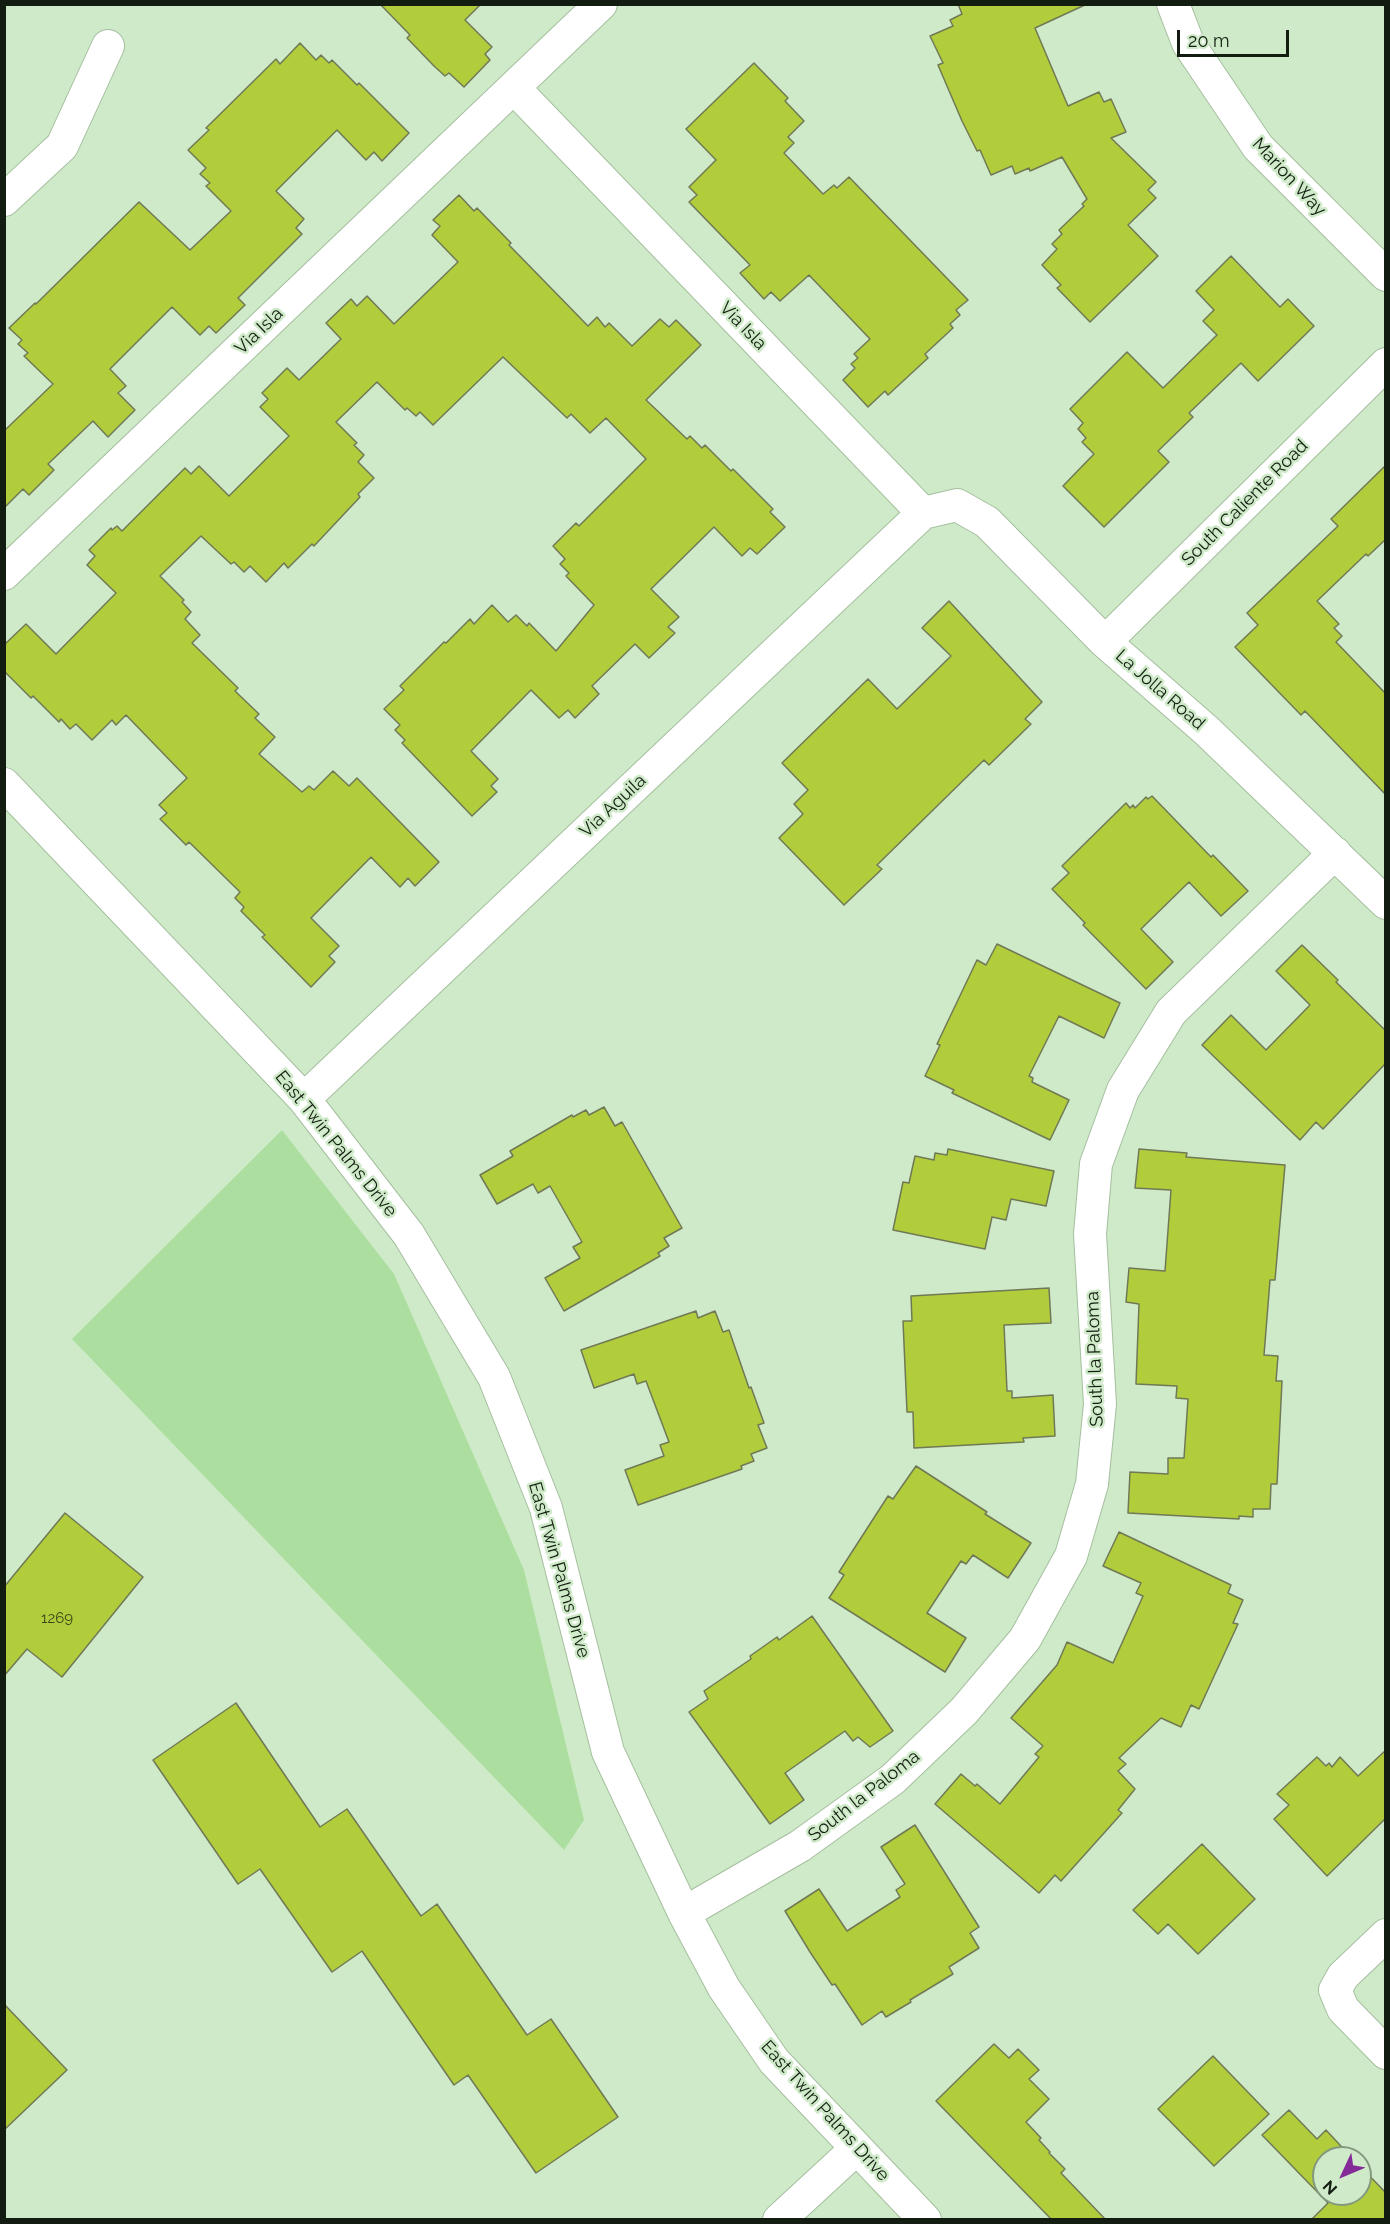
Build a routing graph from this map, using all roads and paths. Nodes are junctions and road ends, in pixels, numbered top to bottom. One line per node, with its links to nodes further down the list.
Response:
1 (601, 4): 4 (street, Via Isla)
2 (1173, 4): 6 (street, Marion Way)
3 (108, 46): 5 (street)
4 (514, 88): 8 (street, Via Isla); 9 (street, Via Isla)
5 (4, 200)
6 (1386, 276)
7 (1386, 364): 10 (street, South Caliente Road)
8 (923, 513): 10 (street, La Jolla Road); 14 (street, Via Aguila)
9 (4, 574)
10 (1105, 642): 12 (street, La Jolla Road)
11 (4, 783): 14 (street, East Twin Palms Drive)
12 (1335, 853): 13 (street, La Jolla Road); 15 (street, South la Paloma)
13 (1386, 903)
14 (304, 1100): 15 (street, East Twin Palms Drive)
15 (684, 1913): 18 (street, East Twin Palms Drive)
16 (1386, 1935): 17 (street)
17 (1386, 2053)
18 (856, 2149): 19 (street); 20 (street, East Twin Palms Drive)
19 (780, 2220)
20 (925, 2220)

